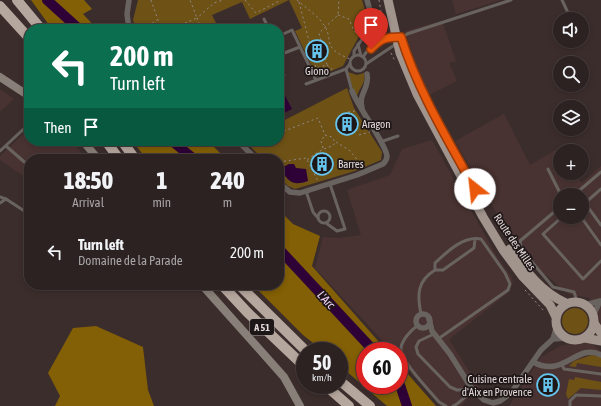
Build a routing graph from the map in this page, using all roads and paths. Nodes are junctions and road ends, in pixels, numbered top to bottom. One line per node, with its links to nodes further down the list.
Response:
1 (2, 0): 33 (highway)
2 (17, 0): 26 (highway)
3 (128, 0): 27 (street)
4 (151, 0): 25 (path)
5 (190, 0): 23 (path)
6 (223, 0): 23 (path)
7 (245, 0): 18 (path)
8 (276, 0): 18 (path)
9 (281, 0): 18 (path)
10 (297, 0): 17 (path)
11 (339, 0): 22 (path)
12 (367, 0): 21 (street)
13 (379, 0): 38 (path)
14 (389, 0): 39 (main road, Route des Milles)
15 (511, 0): 39 (lane)
16 (562, 0): 20 (lane)
17 (299, 2): 34 (path); 47 (path)
18 (277, 3)
19 (0, 6): 35 (highway)
20 (568, 12)
21 (371, 14): 37 (lane)
22 (338, 15): 34 (path); 37 (path)
23 (197, 18): 30 (path); 31 (path)
24 (264, 19): 32 (lane)
25 (158, 20): 28 (path); 29 (path)
26 (37, 24)
27 (128, 24)
28 (152, 24)
29 (161, 24)
30 (183, 24)
31 (199, 24)
32 (266, 24)
33 (24, 27)
34 (326, 28): 45 (path); 47 (path)
35 (24, 32)
36 (284, 34): 41 (lane)
37 (365, 37): 40 (lane)
38 (386, 37): 39 (lane); 44 (lane)
39 (398, 39): 48 (lane); 106 (main road, Route des Milles); 110 (main road, Route des Milles)
40 (358, 44): 43 (lane); 44 (lane)
41 (300, 46): 42 (lane); 53 (lane)
42 (284, 53)
43 (354, 56): 44 (lane); 45 (lane)
44 (362, 56): 48 (lane)
45 (350, 60): 46 (lane)
46 (350, 64): 48 (lane); 49 (lane)
47 (327, 65): 50 (path)
48 (366, 65): 51 (lane)
49 (346, 69): 50 (lane); 55 (lane)
50 (336, 72): 53 (lane)
51 (367, 74): 59 (street)
52 (0, 77): 56 (main road)
53 (316, 80): 54 (lane)
54 (306, 84)
55 (352, 91): 57 (street)
56 (24, 93)
57 (360, 109): 58 (path); 59 (street)
58 (348, 112)
59 (364, 116): 62 (street)
60 (24, 129): 68 (lane)
61 (284, 131): 64 (path)
62 (374, 131): 63 (path); 67 (street)
63 (359, 134)
64 (325, 135): 66 (path); 71 (path)
65 (398, 136): 67 (lane)
66 (335, 142): 71 (path); 79 (path)
67 (380, 142): 79 (street)
68 (6, 146): 72 (lane); 77 (lane)
69 (87, 146): 73 (main road)
70 (243, 146): 74 (street)
71 (323, 148): 75 (path)
72 (0, 150)
73 (94, 154)
74 (251, 154)
75 (307, 160): 76 (path); 82 (path)
76 (284, 161)
77 (24, 162)
78 (548, 169): 84 (lane)
79 (367, 171): 81 (street)
80 (601, 172): 85 (lane)
81 (330, 184): 82 (street); 94 (lane)
82 (322, 186): 87 (street)
83 (284, 187): 87 (street)
84 (558, 188)
85 (582, 188)
86 (601, 189): 97 (lane)
87 (306, 191): 93 (lane)
88 (0, 197): 89 (lane)
89 (6, 199): 90 (lane); 91 (lane)
90 (0, 203)
91 (24, 211)
92 (553, 213): 107 (lane)
93 (318, 218): 94 (lane); 94 (lane)
94 (326, 223)
95 (554, 224): 100 (lane)
96 (586, 224): 99 (lane)
97 (601, 225)
98 (475, 239): 101 (lane); 101 (lane); 114 (lane)
99 (601, 245)
100 (601, 261)
101 (435, 270): 108 (lane)
102 (206, 290): 130 (main road)
103 (226, 290): 121 (highway, A 51)
104 (244, 290): 119 (highway, A 51)
105 (600, 300): 107 (street); 111 (street)
106 (566, 303): 107 (main road); 110 (main road)
107 (581, 303): 111 (main road)
108 (421, 314): 109 (street); 112 (street)
109 (429, 319): 112 (street); 114 (street)
110 (556, 321): 115 (main road); 117 (street)
111 (593, 322): 113 (main road); 116 (main road)
112 (420, 327): 114 (street); 133 (lane)
113 (601, 333)
114 (435, 335): 126 (street); 126 (lane)
115 (567, 338): 116 (main road); 117 (street)
116 (585, 338): 118 (main road)
117 (553, 339): 122 (street)
118 (601, 341)
119 (297, 342)
120 (601, 355): 123 (street)
121 (296, 359)
122 (533, 362): 123 (street); 129 (street)
123 (562, 365): 124 (lane)
124 (601, 374)
125 (348, 388): 132 (highway)
126 (473, 390): 129 (street); 134 (lane)
127 (335, 394): 131 (highway)
128 (601, 396): 135 (lane)
129 (500, 404)
130 (300, 406)
131 (349, 406)
132 (370, 406)
133 (446, 406)
134 (453, 406)
135 (570, 406)

